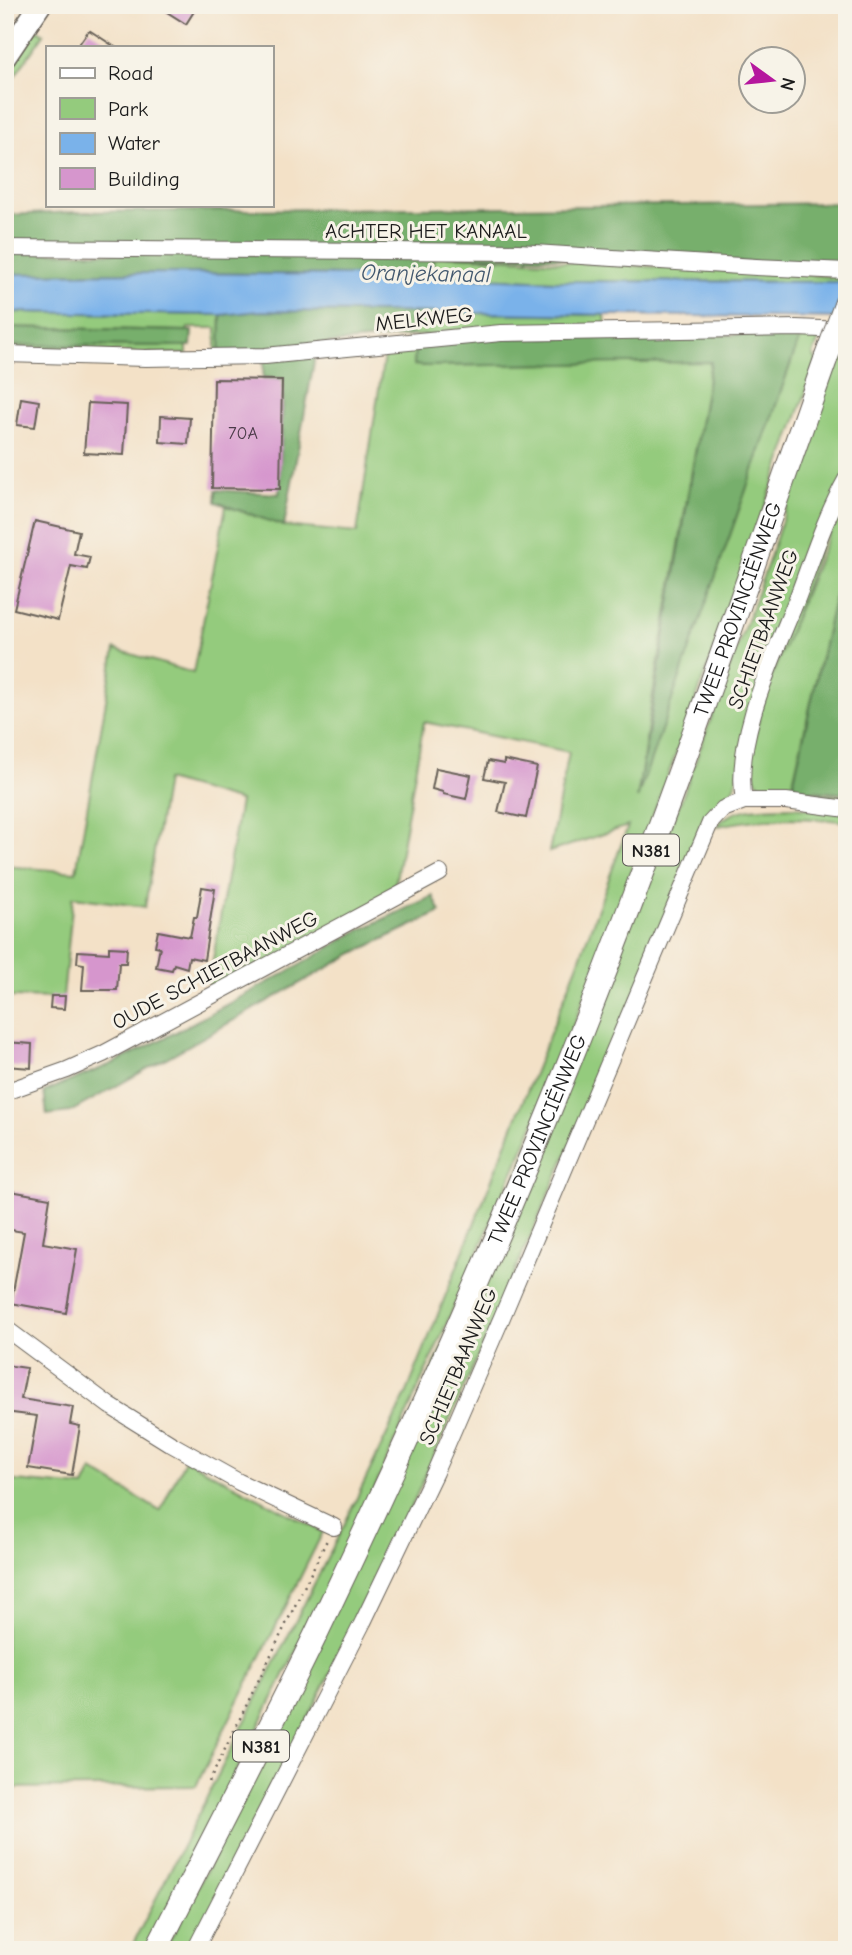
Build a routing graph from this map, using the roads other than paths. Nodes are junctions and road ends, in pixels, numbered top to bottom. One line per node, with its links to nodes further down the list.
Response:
1 (40, 5): 2 (street)
2 (5, 57)
3 (5, 248): 4 (street, ACHTER HET KANAAL)
4 (847, 271)
5 (847, 300): 15 (main road, TWEE PROVINCIËNWEG / N381, bridge)
6 (847, 330): 7 (street, MELKWEG)
7 (5, 354)
8 (847, 478): 9 (street, SCHIETBAANWEG)
9 (744, 801): 10 (street); 16 (street, SCHIETBAANWEG)
10 (847, 809)
11 (440, 873): 12 (street, OUDE SCHIETBAANWEG)
12 (5, 1092)
13 (5, 1328): 14 (street)
14 (334, 1527)
15 (156, 1950)
16 (195, 1950)

